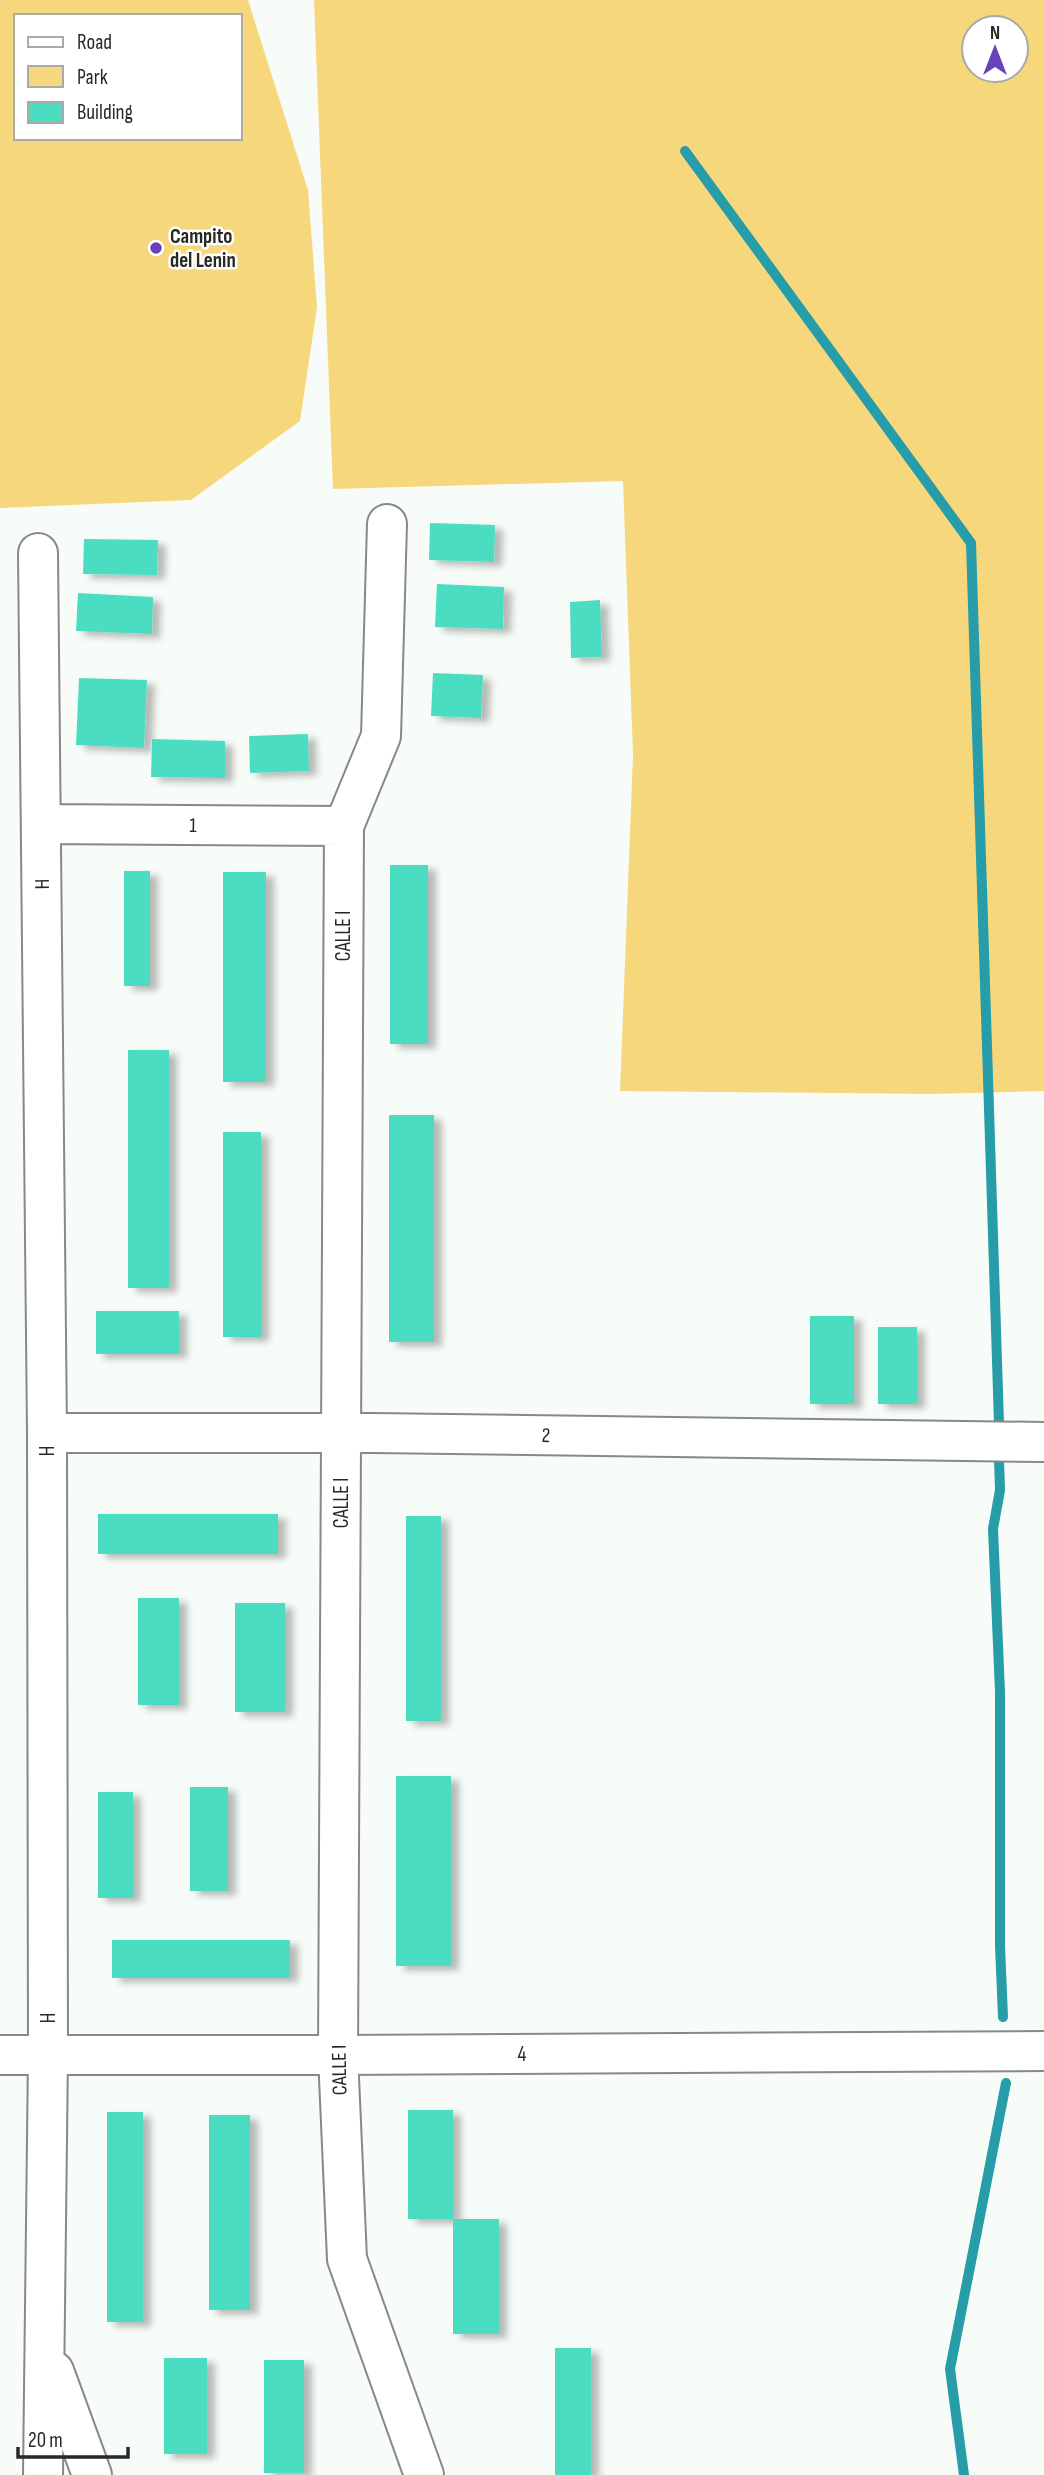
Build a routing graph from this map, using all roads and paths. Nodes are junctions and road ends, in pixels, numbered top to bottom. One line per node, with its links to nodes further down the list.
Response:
1 (387, 524): 4 (street, CALLE I)
2 (38, 552): 3 (street, H)
3 (41, 824): 4 (street, 1); 5 (street, H)
4 (344, 826): 6 (street, CALLE I)
5 (47, 1433): 6 (street, 2); 10 (street, H)
6 (341, 1433): 7 (street, 2); 11 (street, CALLE I)
7 (1044, 1441)
8 (1044, 2051): 11 (street, 4)
9 (0, 2054): 10 (street, 4)
10 (48, 2055): 11 (street, 4); 12 (street, H)
11 (338, 2055): 15 (street, CALLE I)
12 (46, 2350): 13 (street, H); 14 (street, H)
13 (43, 2475)
14 (92, 2475)
15 (424, 2475)

